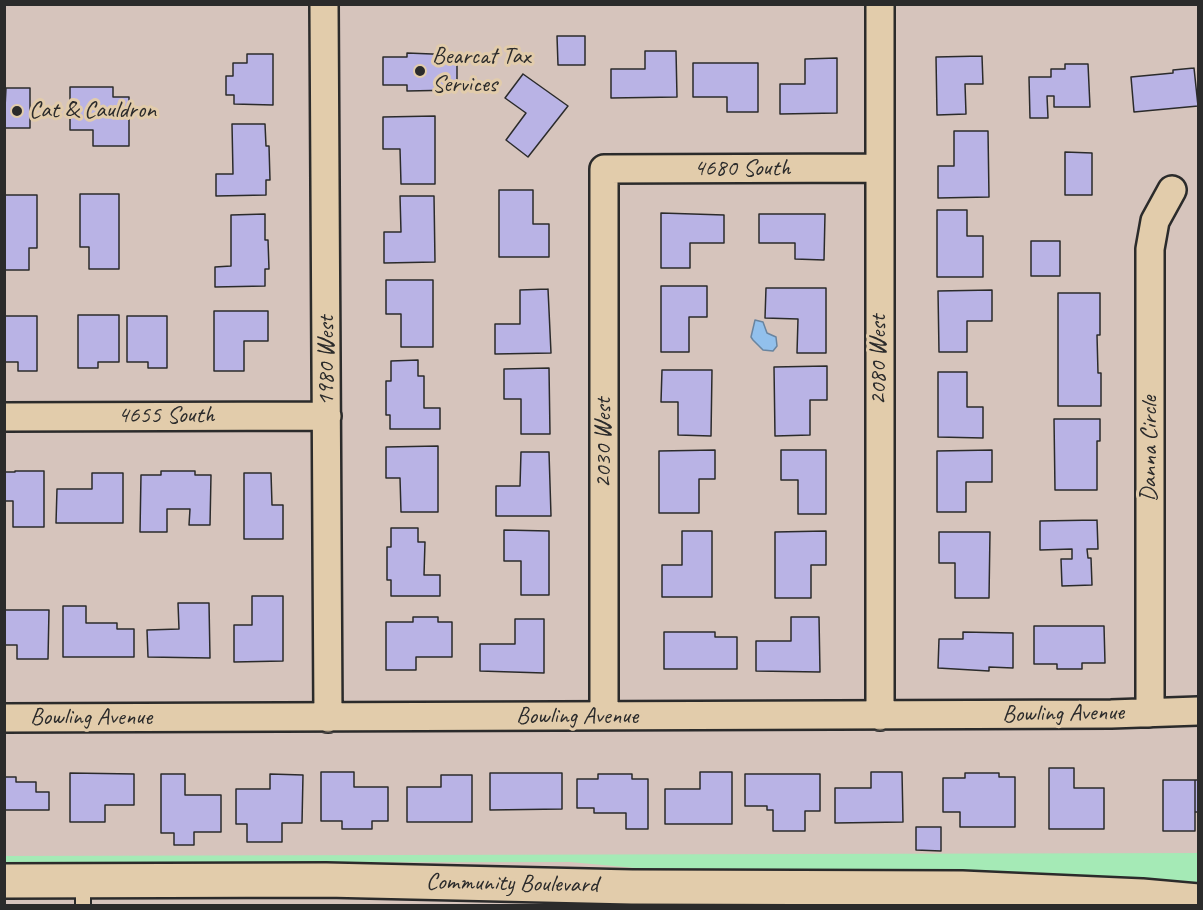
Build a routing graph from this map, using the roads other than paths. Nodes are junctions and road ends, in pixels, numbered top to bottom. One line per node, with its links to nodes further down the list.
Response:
1 (324, 4): 6 (street, 1980 West)
2 (880, 4): 3 (street, 2080 West)
3 (880, 168): 4 (street, 4680 South); 11 (street, 2080 West)
4 (604, 169): 10 (street, 2030 West)
5 (1172, 190): 9 (street, Danna Circle)
6 (327, 416): 7 (street, 4655 South); 13 (street, 1980 West)
7 (4, 417)
8 (1198, 711): 9 (street, Bowling Avenue)
9 (1150, 713): 11 (street, Bowling Avenue)
10 (604, 716): 11 (street, Bowling Avenue); 13 (street, Bowling Avenue)
11 (880, 716)
12 (4, 718): 13 (street, Bowling Avenue)
13 (328, 718)
14 (4, 881): 15 (street, Community Boulevard)
15 (83, 893): 16 (street, Community Boulevard)
16 (962, 897): 17 (street, Community Boulevard)
17 (1198, 901)

